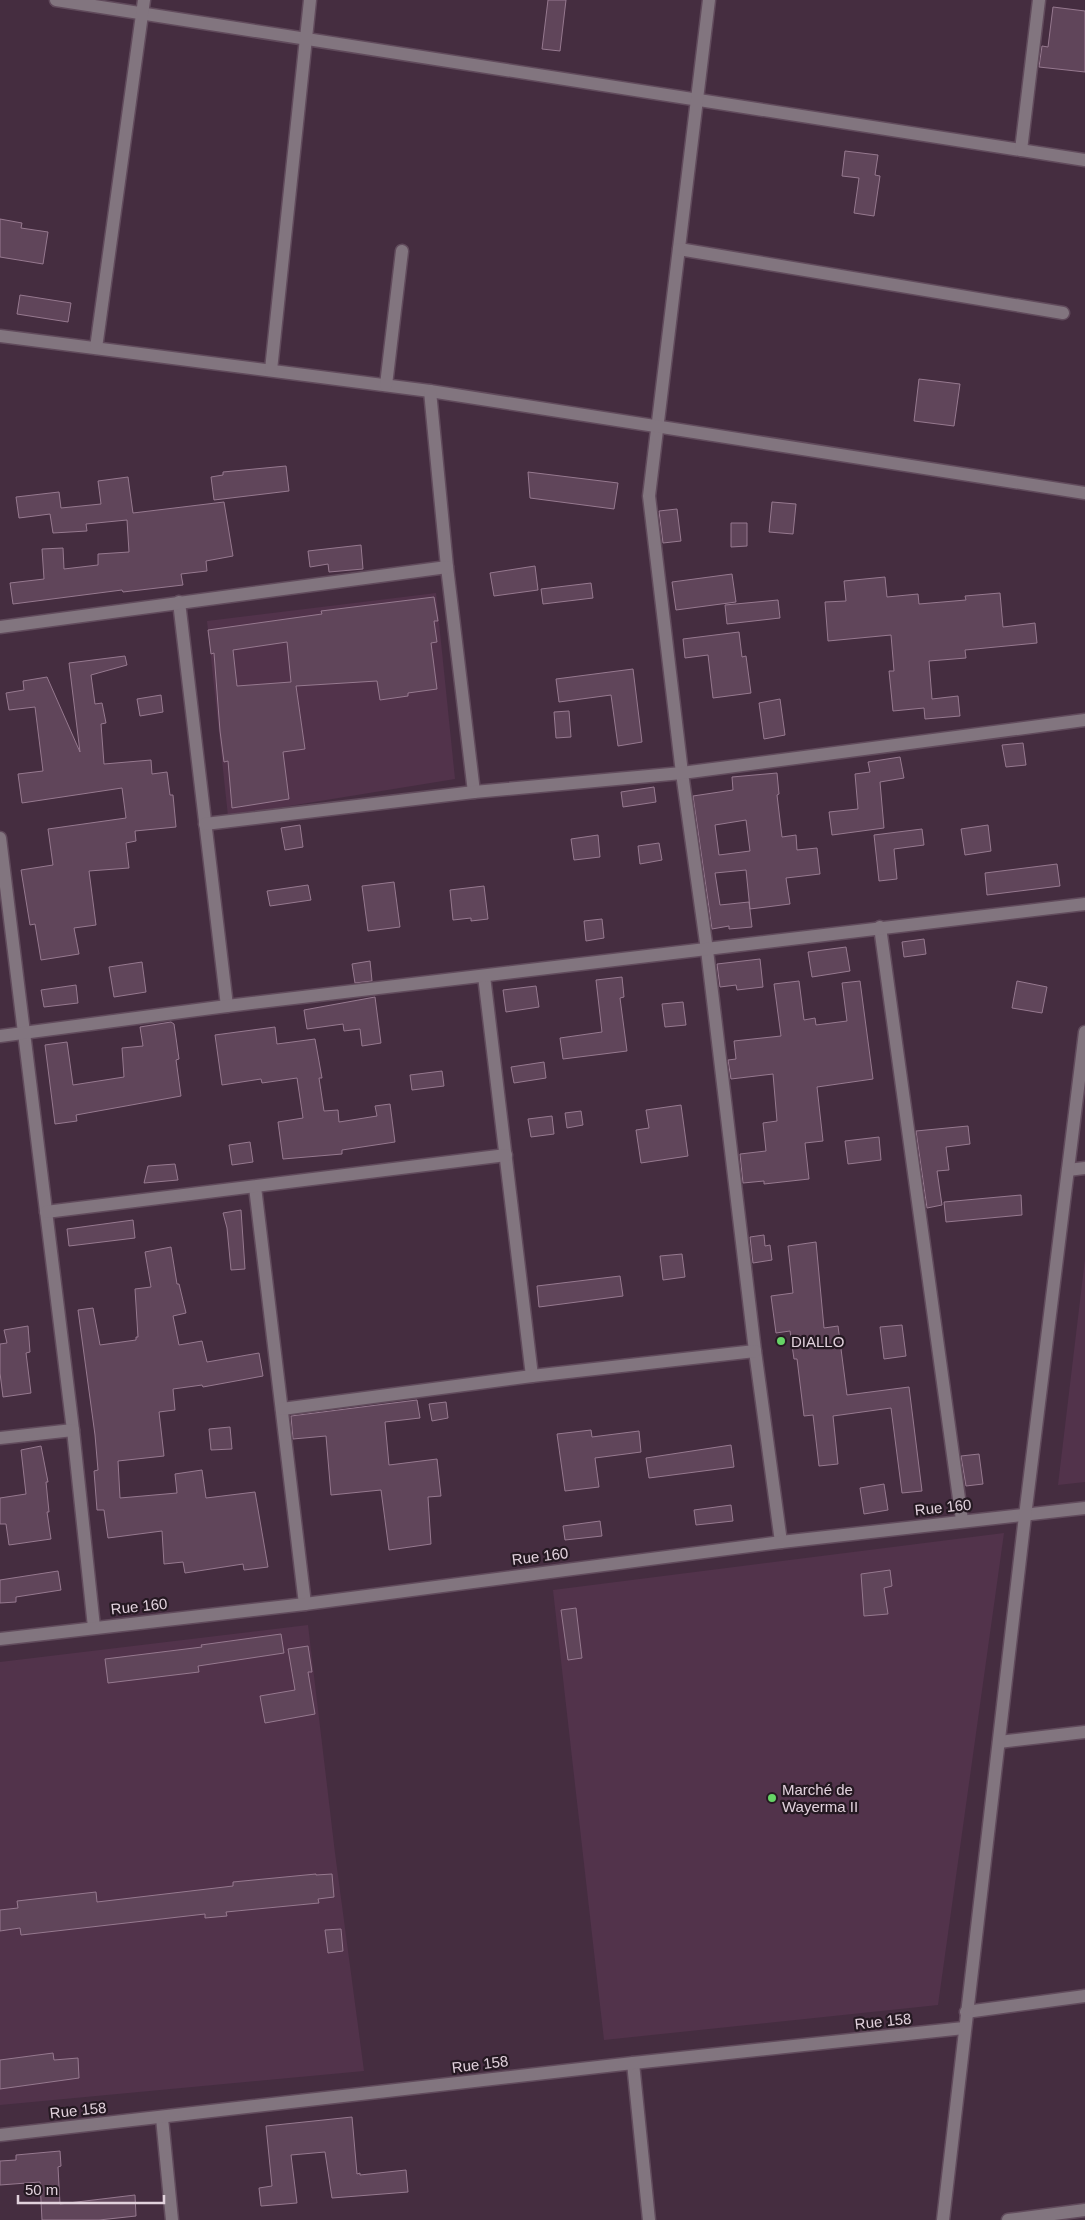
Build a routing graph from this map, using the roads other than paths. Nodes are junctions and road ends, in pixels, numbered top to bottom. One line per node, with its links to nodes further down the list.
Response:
1 (56, 0): 6 (street)
2 (144, 0): 6 (street)
3 (310, 0): 7 (street)
4 (709, 0): 8 (street)
5 (1039, 0): 9 (street)
6 (142, 13): 7 (street); 15 (street)
7 (306, 39): 8 (street); 16 (street)
8 (698, 100): 9 (street); 11 (street)
9 (1021, 150): 10 (street)
10 (1085, 160)
11 (679, 249): 13 (street); 19 (street)
12 (402, 251): 17 (street)
13 (1063, 313)
14 (0, 336): 15 (street)
15 (96, 348): 16 (street)
16 (271, 370): 17 (street)
17 (386, 385): 18 (street)
18 (430, 391): 19 (street); 21 (street)
19 (658, 425): 20 (street); 25 (street)
20 (1085, 493)
21 (447, 567): 22 (street); 26 (street)
22 (179, 602): 23 (street); 27 (street)
23 (0, 627)
24 (1085, 720): 25 (street)
25 (682, 773): 26 (street); 32 (street)
26 (474, 792): 27 (street)
27 (205, 824): 34 (street)
28 (0, 838): 29 (street)
29 (1, 852): 36 (street)
30 (1085, 904): 31 (street)
31 (880, 927): 32 (street); 50 (street)
32 (706, 950): 33 (street); 43 (street)
33 (484, 976): 34 (street); 38 (street)
34 (227, 1006): 36 (street)
35 (1085, 1032): 40 (street)
36 (23, 1033): 37 (street); 42 (street)
37 (0, 1036)
38 (506, 1155): 41 (street); 44 (street)
39 (1085, 1168): 40 (street)
40 (1068, 1170): 49 (street)
41 (255, 1187): 42 (street); 45 (street)
42 (46, 1212): 46 (street)
43 (755, 1351): 44 (street); 51 (street)
44 (532, 1376): 45 (street)
45 (282, 1409): 52 (street)
46 (73, 1430): 47 (street); 53 (street)
47 (0, 1438)
48 (1085, 1508): 49 (street, Rue 160)
49 (1025, 1516): 50 (street, Rue 160); 56 (street)
50 (962, 1520): 51 (street, Rue 160)
51 (780, 1542): 52 (street, Rue 160)
52 (305, 1604): 53 (street, Rue 160)
53 (94, 1627): 54 (street, Rue 160)
54 (0, 1639)
55 (1085, 1732): 56 (street)
56 (999, 1742): 58 (street)
57 (1085, 1996): 58 (street)
58 (966, 2012): 59 (street)
59 (964, 2028): 60 (street, Rue 158); 66 (street)
60 (633, 2063): 61 (street, Rue 158); 65 (street)
61 (162, 2118): 62 (street, Rue 158); 64 (street)
62 (0, 2135)
63 (1085, 2210): 67 (street)
64 (172, 2220)
65 (649, 2220)
66 (943, 2220)
67 (1008, 2220)

